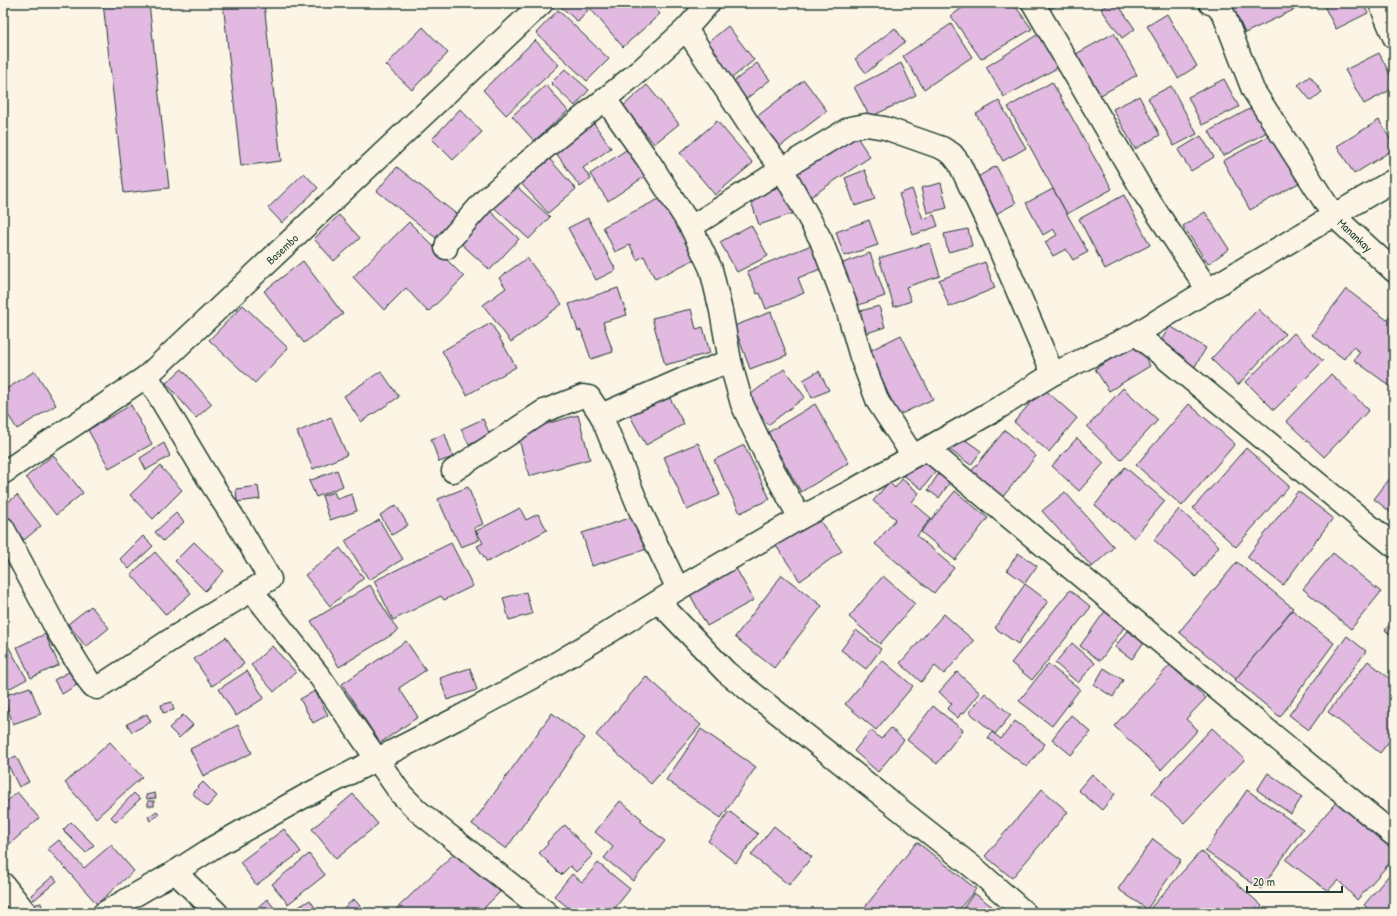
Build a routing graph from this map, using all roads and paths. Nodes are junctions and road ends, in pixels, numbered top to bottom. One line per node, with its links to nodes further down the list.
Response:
1 (542, 3): 19 (street, Bosembo)
2 (1033, 3): 15 (street)
3 (1210, 3): 11 (street, Manankay)
4 (1380, 3): 7 (street)
5 (702, 5): 6 (street)
6 (686, 28): 8 (street); 9 (street)
7 (1394, 37)
8 (605, 99): 12 (street); 13 (street)
9 (782, 169): 12 (street); 18 (street); 21 (street)
10 (1394, 180): 11 (street)
11 (1334, 216): 14 (street, Manankay); 15 (street)
12 (691, 227): 17 (street)
13 (446, 248)
14 (1394, 271)
15 (1208, 290): 16 (street)
16 (1136, 334): 18 (street); 26 (street)
17 (730, 361): 20 (street); 24 (street)
18 (1053, 374): 21 (street)
19 (147, 376): 23 (street, Bosembo); 28 (street)
20 (601, 415): 22 (street); 27 (street)
21 (920, 452): 24 (street); 31 (street)
22 (453, 471)
23 (3, 473)
24 (800, 518): 27 (street)
25 (3, 528): 28 (street)
26 (1394, 546)
27 (678, 589): 29 (street)
28 (252, 591): 30 (street)
29 (659, 602): 30 (street); 38 (street)
30 (377, 759): 32 (street); 37 (street)
31 (1394, 835)
32 (175, 872): 35 (street); 36 (street)
33 (3, 884): 34 (street)
34 (26, 913)
35 (104, 913)
36 (216, 913)
37 (547, 913)
38 (1025, 913)

